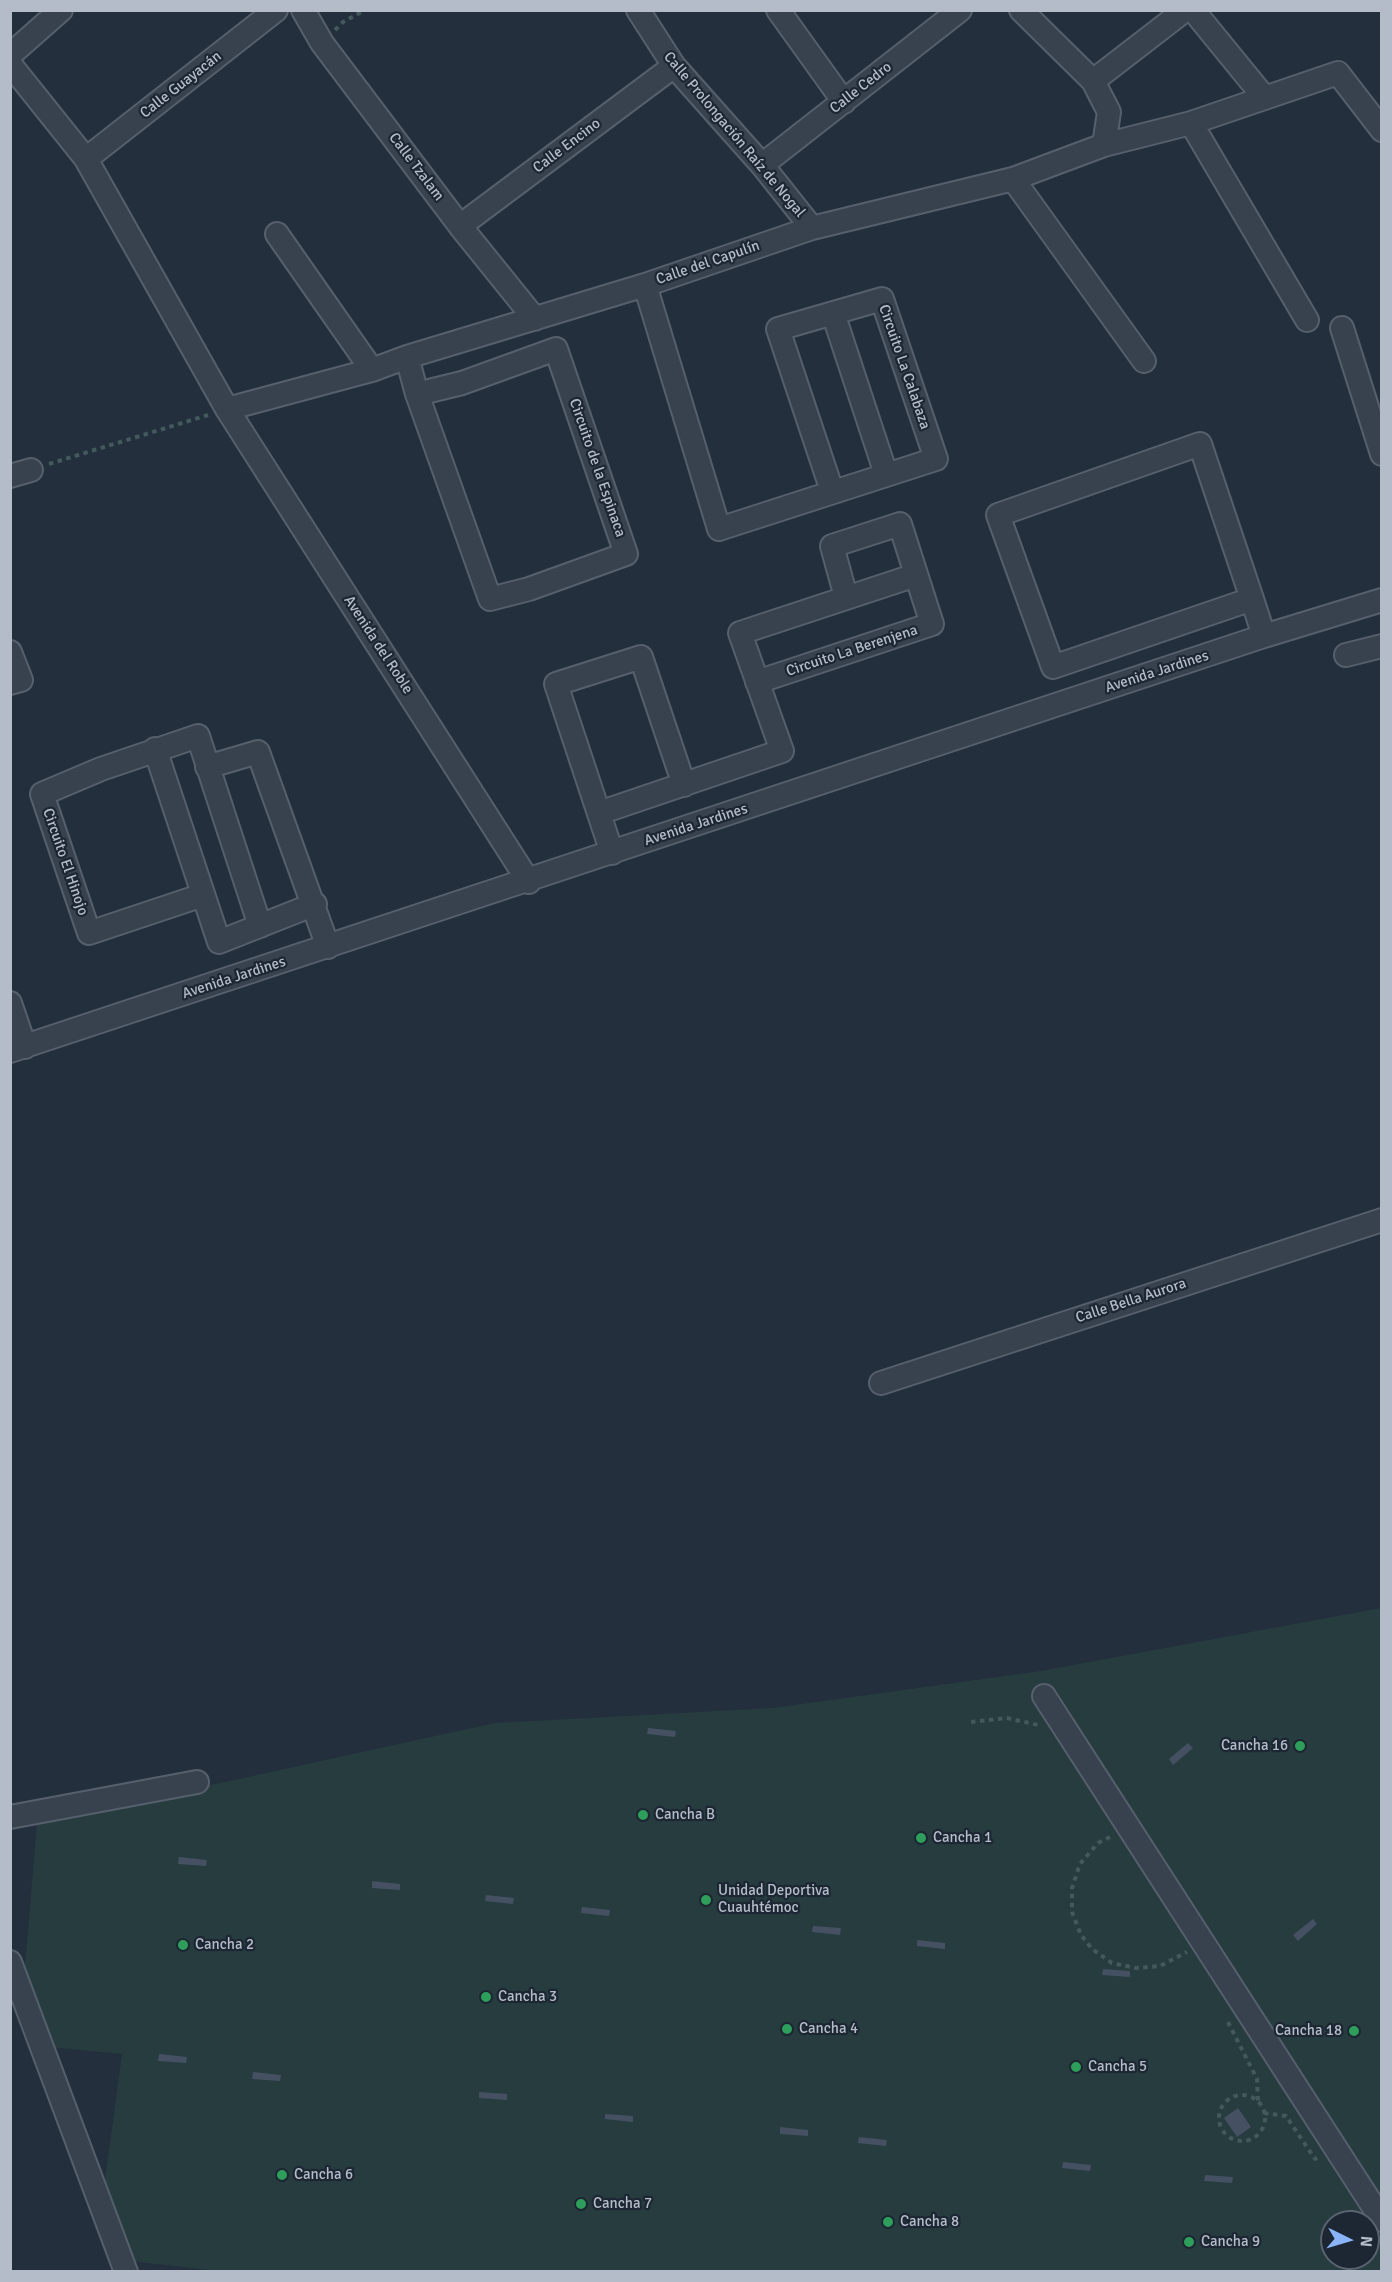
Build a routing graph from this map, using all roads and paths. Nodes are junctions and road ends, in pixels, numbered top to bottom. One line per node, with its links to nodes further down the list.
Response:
1 (61, 10): 12 (street)
2 (276, 10): 21 (street, Calle Guayacán)
3 (303, 10): 11 (street, Calle Tzalam)
4 (365, 10): 11 (path)
5 (638, 10): 14 (street, Calle Prolongación Raíz de Nogal)
6 (778, 10): 17 (street)
7 (960, 10): 17 (street, Calle Cedro)
8 (1021, 10): 15 (street)
9 (1185, 10): 15 (street)
10 (1193, 10): 16 (street)
11 (322, 43): 24 (street, Calle Tzalam)
12 (10, 55)
13 (10, 64): 21 (street, Avenida del Roble)
14 (674, 66): 22 (street, Calle Prolongación Raíz de Nogal); 24 (street, Calle Encino)
15 (1093, 81): 20 (street)
16 (1264, 97): 18 (street, Calle del Capulín); 19 (street, Calle del Capulín)
17 (844, 102): 22 (street, Calle Cedro)
18 (1191, 123): 20 (street, Calle del Capulín); 30 (street)
19 (1382, 130)
20 (1104, 145): 23 (street, Calle del Capulín)
21 (86, 159): 37 (street, Avenida del Roble)
22 (762, 165): 25 (street, Calle Prolongación Raíz de Nogal)
23 (1013, 178): 25 (street, Calle del Capulín); 33 (street)
24 (460, 226): 29 (street, Calle Tzalam)
25 (812, 228): 27 (street, Calle del Capulín)
26 (278, 234): 34 (street)
27 (645, 285): 29 (street, Calle del Capulín); 41 (street, Circuito La Calabaza)
28 (833, 313): 40 (street); 40 (street, Circuito La Calabaza); 41 (street, Circuito La Calabaza)
29 (535, 319): 32 (street, Calle del Capulín)
30 (1307, 320)
31 (1342, 328): 35 (street)
32 (407, 357): 34 (street, Calle del Capulín); 36 (street, Circuito de la Espinaca)
33 (1144, 361)
34 (372, 370): 37 (street, Calle del Capulín)
35 (1371, 385): 38 (street)
36 (417, 394): 36 (street, Circuito de la Espinaca)
37 (227, 409): 39 (path); 57 (street, Avenida del Roble)
38 (1382, 454)
39 (21, 473)
40 (886, 474): 41 (street, Circuito La Calabaza)
41 (832, 491)
42 (916, 575): 43 (street); 43 (street, Circuito La Berenjena); 50 (street, Circuito La Berenjena)
43 (846, 597): 50 (street)
44 (1252, 599): 44 (street); 46 (street)
45 (1382, 600): 46 (street, Avenida Jardines)
46 (1264, 636): 56 (street, Avenida Jardines)
47 (1382, 646): 49 (street)
48 (10, 652): 51 (street)
49 (1347, 655)
50 (757, 682): 54 (street)
51 (10, 683)
52 (155, 749): 53 (street, Circuito El Hinojo); 58 (street); 58 (street, Circuito El Hinojo)
53 (207, 767): 59 (street); 60 (street, Circuito El Hinojo)
54 (684, 785): 55 (street); 55 (street)
55 (599, 813): 56 (street)
56 (612, 853): 57 (street, Avenida Jardines)
57 (530, 882): 61 (street, Avenida Jardines)
58 (203, 895): 60 (street)
59 (315, 904): 60 (street); 61 (street)
60 (260, 926)
61 (328, 947): 63 (street, Avenida Jardines)
62 (10, 1003): 63 (street)
63 (18, 1049)
64 (1382, 1220): 65 (street, Calle Bella Aurora)
65 (881, 1383)
66 (1044, 1696): 81 (street)
67 (971, 1722): 68 (path)
68 (1047, 1731)
69 (197, 1782): 70 (street)
70 (10, 1817)
71 (1107, 1832): 72 (path)
72 (1110, 1837): 73 (path); 75 (path)
73 (1116, 1846)
74 (1181, 1942): 75 (path)
75 (1188, 1952): 76 (path)
76 (1193, 1960)
77 (10, 1962): 83 (street)
78 (1225, 2017): 79 (path)
79 (1258, 2103): 80 (path); 80 (path)
80 (1264, 2113): 81 (path)
81 (1334, 2145): 82 (street)
82 (1382, 2220)
83 (126, 2271)

